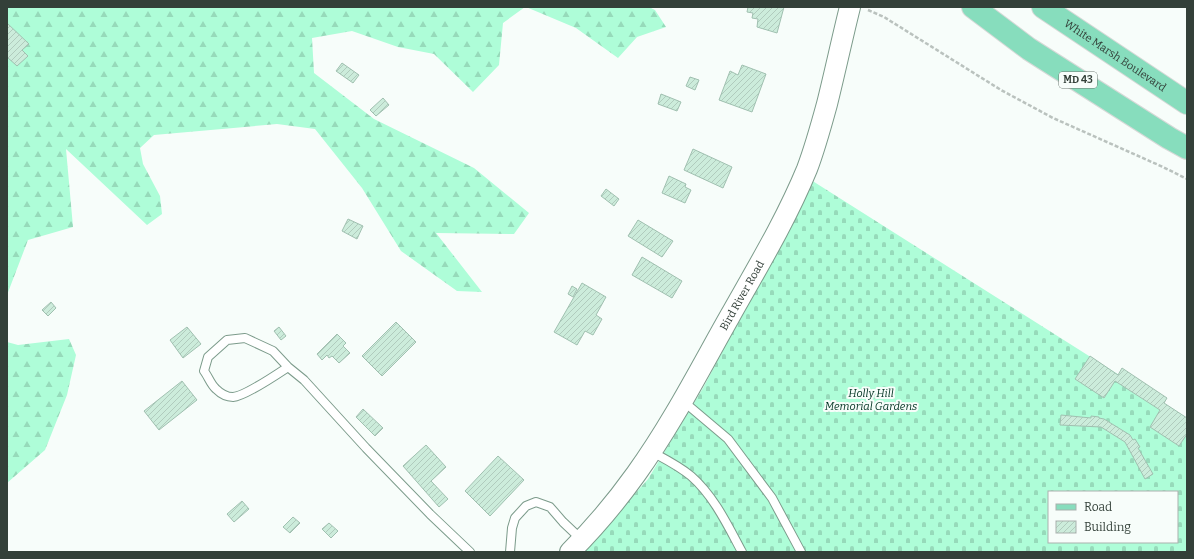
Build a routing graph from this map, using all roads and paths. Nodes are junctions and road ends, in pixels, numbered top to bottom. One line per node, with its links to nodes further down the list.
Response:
1 (850, 7): 9 (street, Bird River Road)
2 (862, 7): 7 (path)
3 (973, 7): 6 (main road, MD 43)
4 (1043, 7): 5 (main road, White Marsh Boulevard)
5 (1187, 103)
6 (1187, 148)
7 (1187, 179)
8 (288, 367): 8 (lane); 12 (lane)
9 (683, 401): 10 (street, Bird River Road); 15 (lane)
10 (651, 452): 11 (street, Bird River Road); 14 (lane)
11 (576, 546): 13 (lane)
12 (470, 552)
13 (510, 552)
14 (742, 552)
15 (801, 552)

